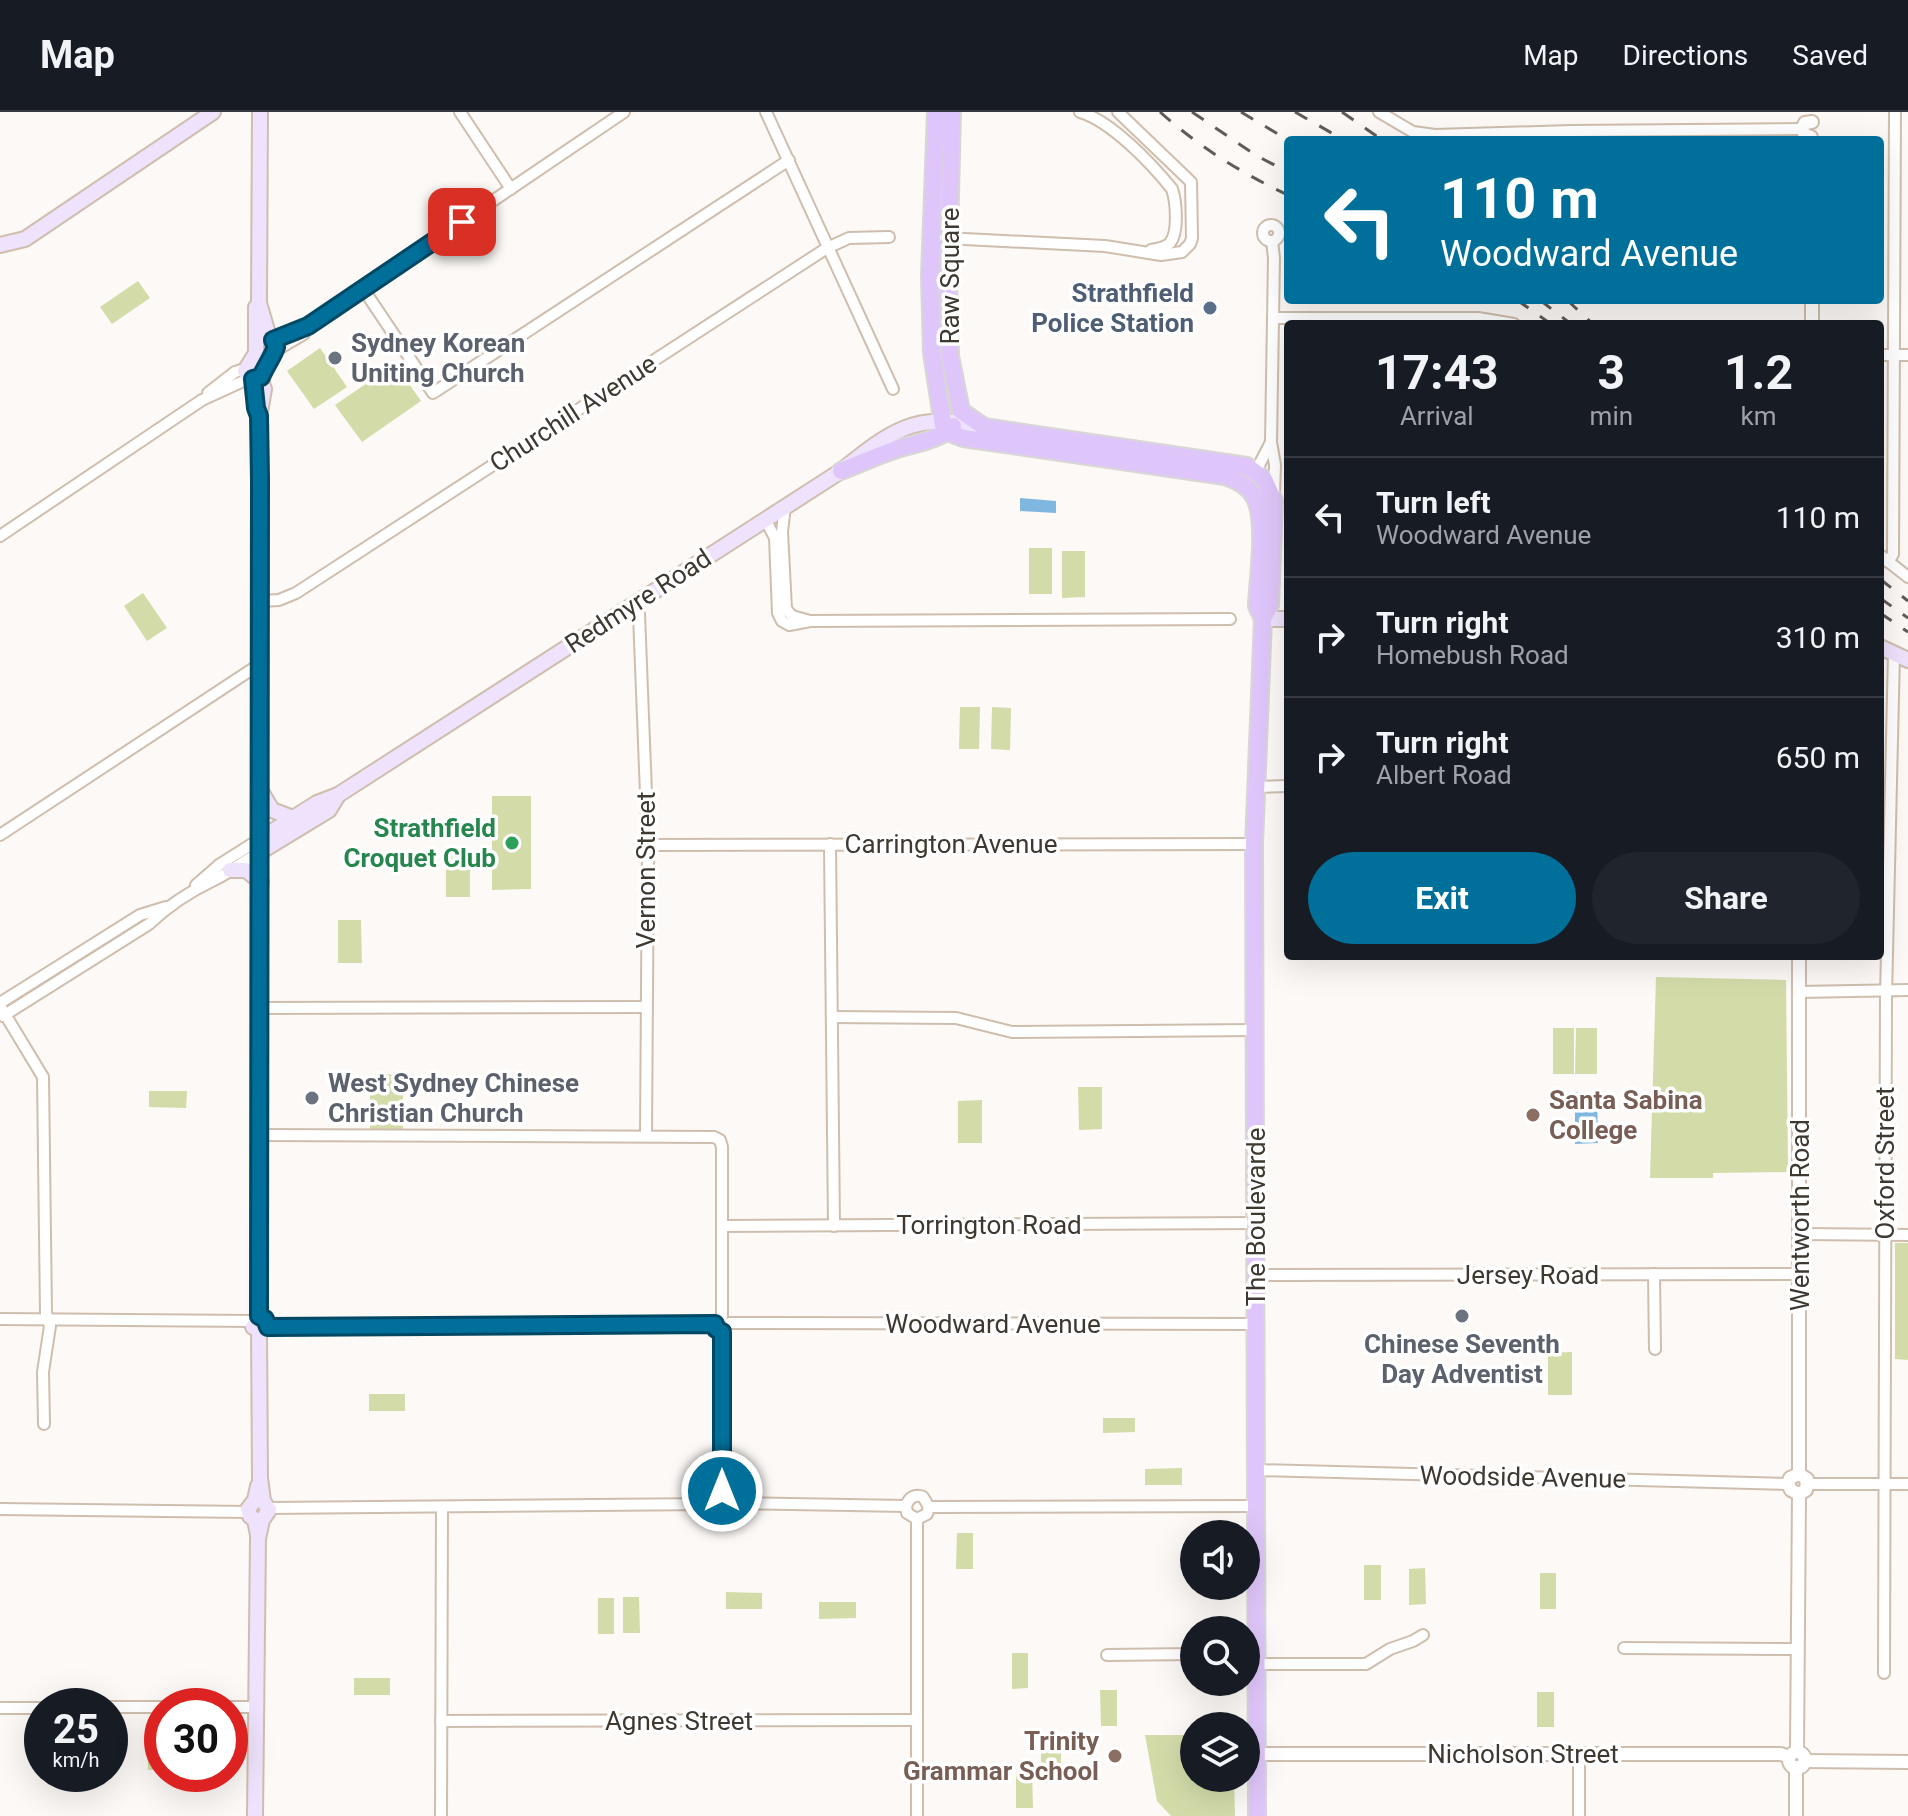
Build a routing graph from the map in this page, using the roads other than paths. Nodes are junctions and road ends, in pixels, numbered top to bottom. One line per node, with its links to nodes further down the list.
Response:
1 (213, 112): 21 (main road)
2 (260, 112): 27 (main road)
3 (460, 112): 15 (street)
4 (624, 112): 15 (street)
5 (766, 112): 13 (street)
6 (936, 112): 18 (main road, Raw Square)
7 (952, 112): 19 (main road, Raw Square)
8 (1080, 112): 16 (street)
9 (1118, 112): 14 (street)
10 (1379, 112): 12 (street)
11 (1895, 112): 29 (street)
12 (1810, 128)
13 (789, 160): 22 (street); 24 (street)
14 (1186, 175): 16 (street); 23 (street)
15 (511, 189): 24 (street)
16 (1172, 189): 23 (street)
17 (889, 237): 22 (street, Churchill Avenue)
18 (931, 238): 19 (street); 33 (main road, Raw Square)
19 (949, 239): 23 (street); 33 (main road, Raw Square)
20 (1272, 241): 25 (street, The Boulevarde)
21 (0, 245)
22 (827, 248): 32 (street); 44 (street, Churchill Avenue)
23 (1145, 251)
24 (364, 290): 27 (street)
25 (1273, 318): 26 (street); 34 (street, The Boulevarde)
26 (1490, 320)
27 (268, 343): 31 (main road)
28 (1884, 355): 29 (street)
29 (1893, 355): 30 (street); 42 (street)
30 (1908, 355)
31 (252, 376): 41 (street); 44 (main road)
32 (893, 389)
33 (954, 424): 35 (main road); 35 (main road, Redmyre Road); 36 (main road); 37 (main road, Redmyre Road)
34 (1271, 442): 36 (street, The Boulevarde); 38 (street, The Boulevarde)
35 (841, 471): 39 (main road, Redmyre Road)
36 (1256, 471): 38 (main road); 40 (main road)
37 (1253, 495): 40 (main road, The Boulevarde)
38 (1274, 501): 47 (main road, The Boulevarde)
39 (774, 513): 45 (main road, Redmyre Road); 49 (street); 49 (street)
40 (1260, 525): 47 (main road, The Boulevarde)
41 (0, 536)
42 (1884, 558): 43 (street)
43 (1908, 577)
44 (260, 601): 51 (main road)
45 (634, 605): 55 (main road, Redmyre Road); 61 (street, Vernon Street)
46 (1230, 619): 49 (street)
47 (1263, 619): 48 (main road); 53 (main road, The Boulevarde)
48 (1284, 619)
49 (810, 621)
50 (1894, 653): 67 (street, Oxford Street)
51 (260, 664): 54 (main road); 57 (street)
52 (1284, 786): 53 (street)
53 (1255, 787): 59 (main road, The Boulevarde)
54 (260, 789): 56 (main road); 60 (main road)
55 (338, 795): 56 (main road, Redmyre Road); 60 (main road, Redmyre Road)
56 (293, 818): 60 (main road, Redmyre Road)
57 (0, 835)
58 (830, 844): 59 (street, Carrington Avenue); 61 (street, Carrington Avenue); 72 (street)
59 (1254, 844): 73 (main road, The Boulevarde)
60 (260, 845): 62 (street, Redmyre Road); 63 (main road); 64 (street, Redmyre Road)
61 (648, 845): 69 (street, Vernon Street)
62 (230, 870): 63 (main road); 64 (street, Redmyre Road)
63 (261, 882): 70 (main road)
64 (192, 889): 71 (street, Redmyre Road)
65 (1799, 960): 68 (street, Wentworth Road)
66 (1908, 990): 67 (street)
67 (1886, 991): 68 (street); 80 (street, Oxford Street)
68 (1799, 992): 79 (street, Wentworth Road)
69 (645, 1007): 70 (street); 75 (street, Vernon Street)
70 (260, 1008): 74 (main road)
71 (1, 1010): 86 (street)
72 (832, 1017): 73 (street); 78 (street)
73 (1255, 1030): 76 (main road, The Boulevarde)
74 (260, 1135): 75 (street); 87 (main road)
75 (646, 1136): 77 (street)
76 (1255, 1223): 78 (street, Torrington Road); 84 (main road, The Boulevarde)
77 (723, 1226): 78 (street, Torrington Road); 88 (street)
78 (834, 1226)
79 (1801, 1234): 80 (street); 83 (street, Wentworth Road)
80 (1885, 1235): 81 (street); 95 (street, Oxford Street)
81 (1908, 1235)
82 (1654, 1274): 83 (street, Jersey Road); 84 (street, Jersey Road); 90 (street)
83 (1801, 1274): 94 (street, Wentworth Road)
84 (1256, 1275): 89 (main road, The Boulevarde)
85 (0, 1319): 86 (street, Woodward Avenue)
86 (48, 1319): 87 (street, Woodward Avenue); 91 (street)
87 (259, 1323): 88 (street, Woodward Avenue); 105 (main road)
88 (722, 1324): 89 (street, Woodward Avenue); 97 (street)
89 (1256, 1324): 92 (main road, The Boulevarde)
90 (1655, 1349)
91 (44, 1424)
92 (1257, 1470): 93 (street, Woodside Avenue); 101 (main road, The Boulevarde)
93 (1788, 1484): 94 (street)
94 (1802, 1484): 95 (street); 110 (street, Wentworth Road)
95 (1885, 1484): 96 (street); 114 (street, Oxford Street)
96 (1908, 1484)
97 (722, 1491): 98 (street); 99 (street)
98 (735, 1503): 99 (street); 100 (street)
99 (710, 1504): 102 (street)
100 (906, 1506): 103 (street); 106 (street)
101 (1257, 1506): 103 (street); 107 (main road, The Boulevarde)
102 (442, 1507): 105 (street); 120 (street)
103 (929, 1507): 106 (street)
104 (0, 1509): 105 (street)
105 (258, 1510): 116 (main road)
106 (917, 1519): 119 (street)
107 (1254, 1616)
108 (1423, 1635): 113 (street)
109 (1624, 1648): 110 (street)
110 (1798, 1649): 123 (street, Wentworth Road)
111 (1180, 1654): 112 (street)
112 (1107, 1655)
113 (1260, 1657)
114 (1884, 1673)
115 (248, 1707): 116 (street)
116 (256, 1707): 126 (main road)
117 (0, 1708): 118 (street)
118 (24, 1708)
119 (917, 1720): 120 (street, Agnes Street); 128 (street)
120 (441, 1721): 127 (street)
121 (1260, 1754): 122 (street, Nicholson Street)
122 (1579, 1755): 123 (street, Nicholson Street); 130 (street)
123 (1797, 1759): 124 (street, Nicholson Street); 131 (street, Wentworth Road)
124 (1908, 1762)
125 (1257, 1792): 129 (main road, The Boulevarde)
126 (255, 1816)
127 (441, 1816)
128 (917, 1816)
129 (1257, 1816)
130 (1579, 1816)
131 (1796, 1816)

